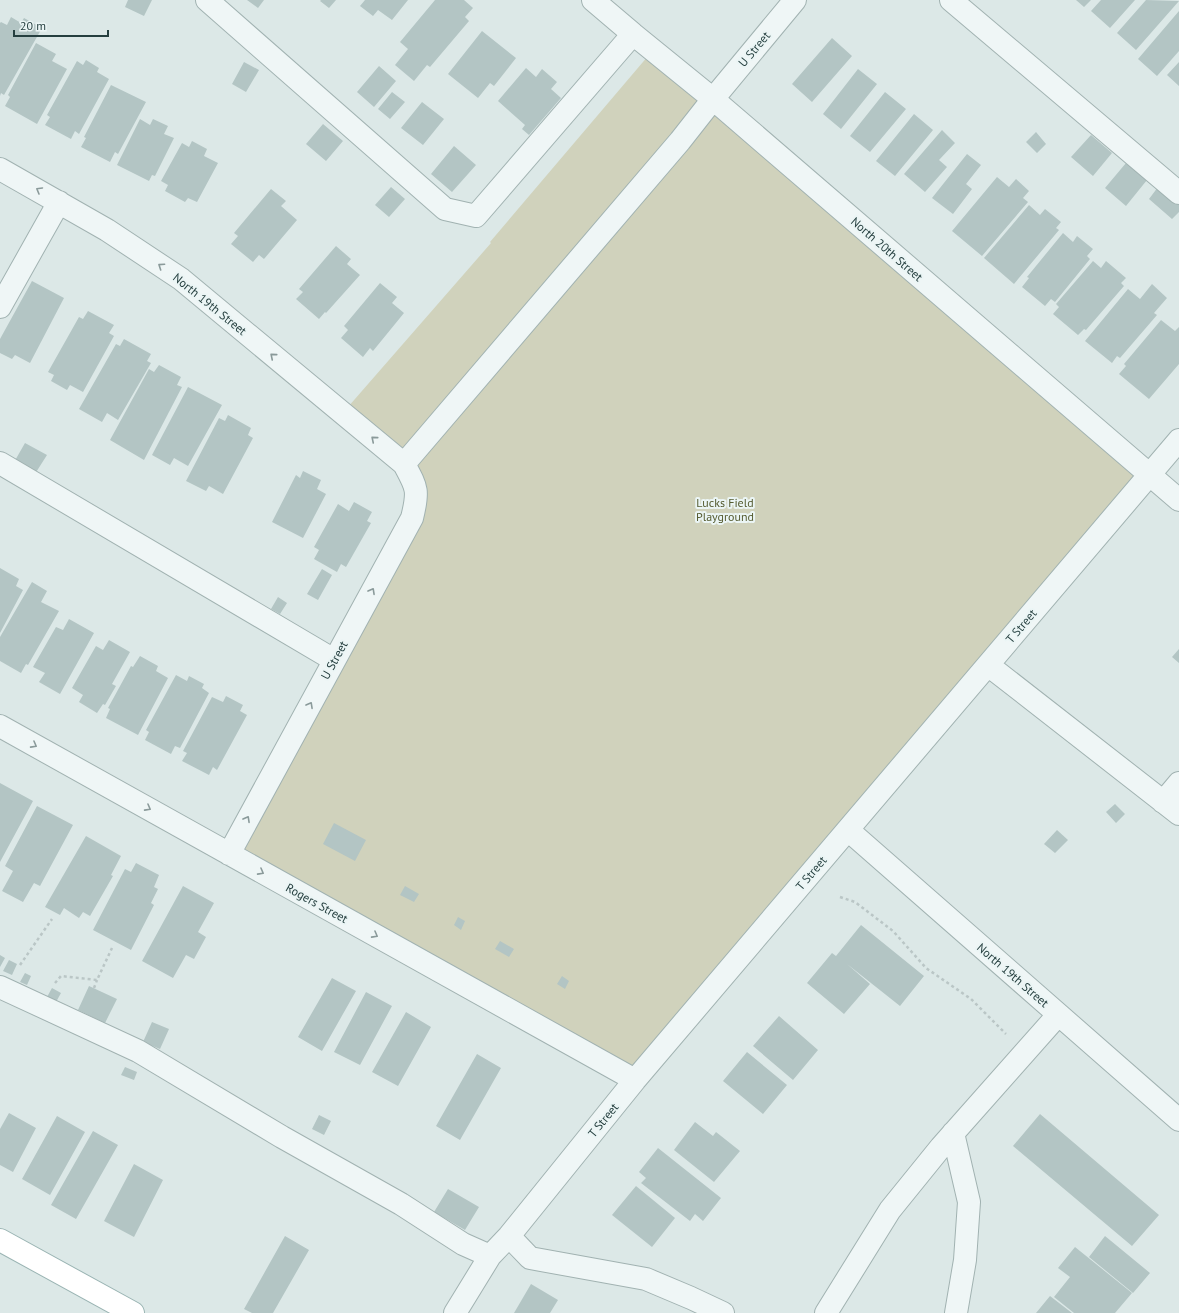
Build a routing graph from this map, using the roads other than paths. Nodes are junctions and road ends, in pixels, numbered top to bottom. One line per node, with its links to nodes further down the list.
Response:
1 (207, 0): 5 (street)
2 (593, 0): 5 (street, North 20th Street)
3 (795, 0): 6 (street, U Street)
4 (951, 0): 8 (street)
5 (632, 34): 6 (street, North 20th Street)
6 (713, 99): 13 (street, U Street); 14 (street, North 20th Street)
7 (0, 169): 9 (street, North 19th Street, one-way to 7)
8 (1179, 194)
9 (59, 202): 10 (street); 13 (street, North 19th Street, one-way to 9)
10 (0, 307)
11 (1179, 440): 14 (street, T Street)
12 (0, 463): 16 (street)
13 (404, 464): 16 (street, U Street, one-way to 13)
14 (1149, 475): 15 (street, North 20th Street); 17 (street, T Street)
15 (1179, 500)
16 (334, 660): 22 (street, U Street, one-way to 16)
17 (988, 665): 20 (street); 21 (street, T Street)
18 (0, 726): 22 (street, Rogers Street, one-way to 22)
19 (1179, 783): 20 (street)
20 (1171, 808)
21 (848, 830): 24 (street, North 19th Street); 25 (street, T Street)
22 (229, 854): 25 (street, Rogers Street, one-way to 25)
23 (2, 988): 30 (street)
24 (1058, 1015): 26 (street, North 19th Street); 27 (street)
25 (635, 1080): 28 (street, T Street)
26 (1179, 1120)
27 (953, 1134): 34 (street); 35 (street)
28 (509, 1236): 30 (street, T Street); 33 (street)
29 (0, 1240): 31 (main road)
30 (490, 1256): 32 (street, T Street)
31 (133, 1313)
32 (455, 1313)
33 (723, 1313)
34 (826, 1313)
35 (956, 1313)

